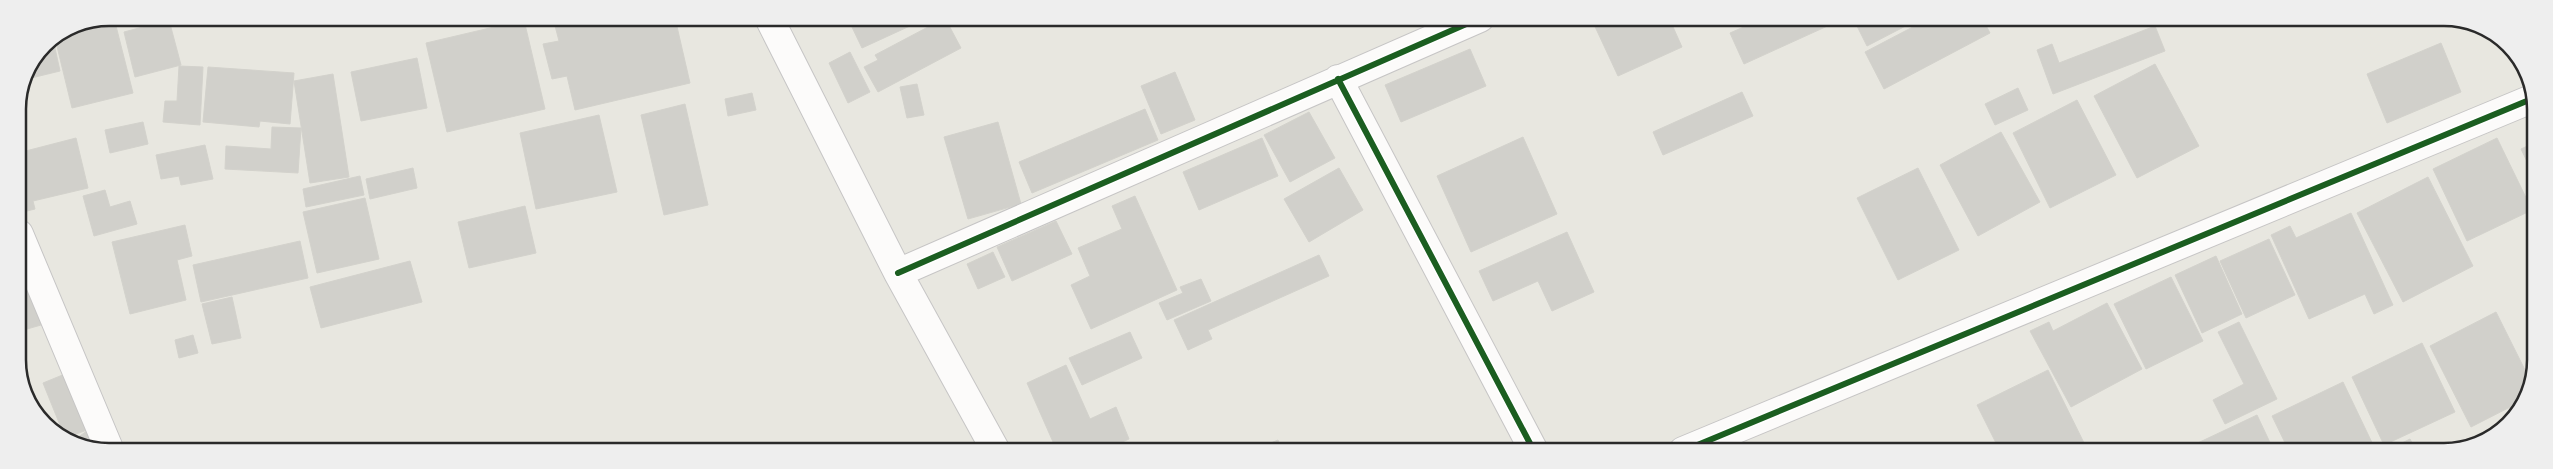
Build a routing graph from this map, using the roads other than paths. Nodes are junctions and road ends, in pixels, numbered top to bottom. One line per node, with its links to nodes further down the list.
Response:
1 (773, 26): 6 (street)
2 (1461, 26): 3 (street)
3 (1338, 79): 6 (street); 9 (street)
4 (2526, 101): 10 (street)
5 (26, 251): 7 (street)
6 (898, 273): 8 (street)
7 (107, 443)
8 (992, 443)
9 (1530, 443)
10 (1702, 443)

